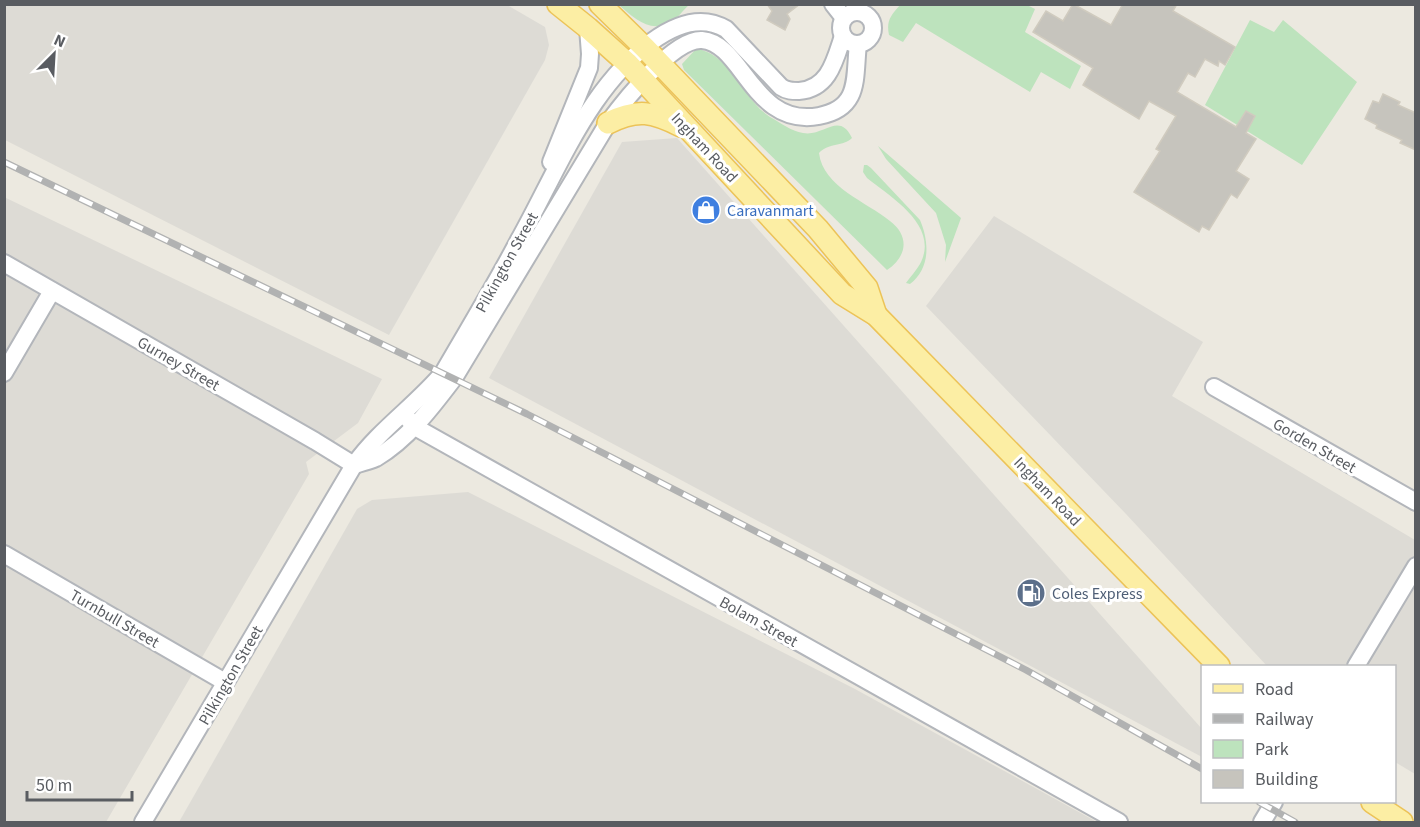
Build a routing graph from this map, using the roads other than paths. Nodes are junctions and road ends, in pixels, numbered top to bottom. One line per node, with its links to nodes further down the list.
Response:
1 (558, 4): 6 (main road, Ingham Road)
2 (600, 4): 9 (main road, Ingham Road)
3 (833, 4): 5 (street)
4 (874, 11): 5 (street); 8 (street)
5 (844, 18): 7 (street)
6 (588, 28): 10 (main road, Ingham Road); 15 (street)
7 (843, 36): 8 (street); 9 (street, Pilkington Street)
8 (858, 44): 11 (street, Pilkington Street)
9 (645, 48): 10 (street, Pilkington Street); 11 (main road, Ingham Road)
10 (627, 63): 12 (main road, Ingham Road); 15 (street, Pilkington Street)
11 (660, 64): 12 (street, Pilkington Street); 18 (main road, Ingham Road)
12 (643, 80): 13 (street, Pilkington Street); 14 (main road, Ingham Road)
13 (608, 123): 14 (main road); 22 (street, Pilkington Street)
14 (692, 132): 18 (main road, Ingham Road)
15 (519, 240): 21 (street, Pilkington Street)
16 (4, 263): 17 (street, Gurney Street)
17 (52, 291): 19 (street); 23 (street, Gurney Street)
18 (876, 315): 27 (main road, Ingham Road)
19 (4, 373)
20 (1214, 387): 24 (street, Gorden Street)
21 (404, 414): 22 (street, Bolam Street); 23 (street, Pilkington Street)
22 (415, 428): 23 (street, Pilkington Street); 33 (street, Bolam Street)
23 (354, 465): 29 (street, Pilkington Street)
24 (1416, 502)
25 (4, 554): 29 (street, Turnbull Street)
26 (1416, 566): 28 (street)
27 (1219, 665)
28 (1357, 665)
29 (225, 682): 32 (street, Pilkington Street)
30 (1273, 803): 34 (street)
31 (1375, 803): 35 (main road)
32 (143, 822)
33 (1119, 822)
34 (1262, 822)
35 (1402, 822)

